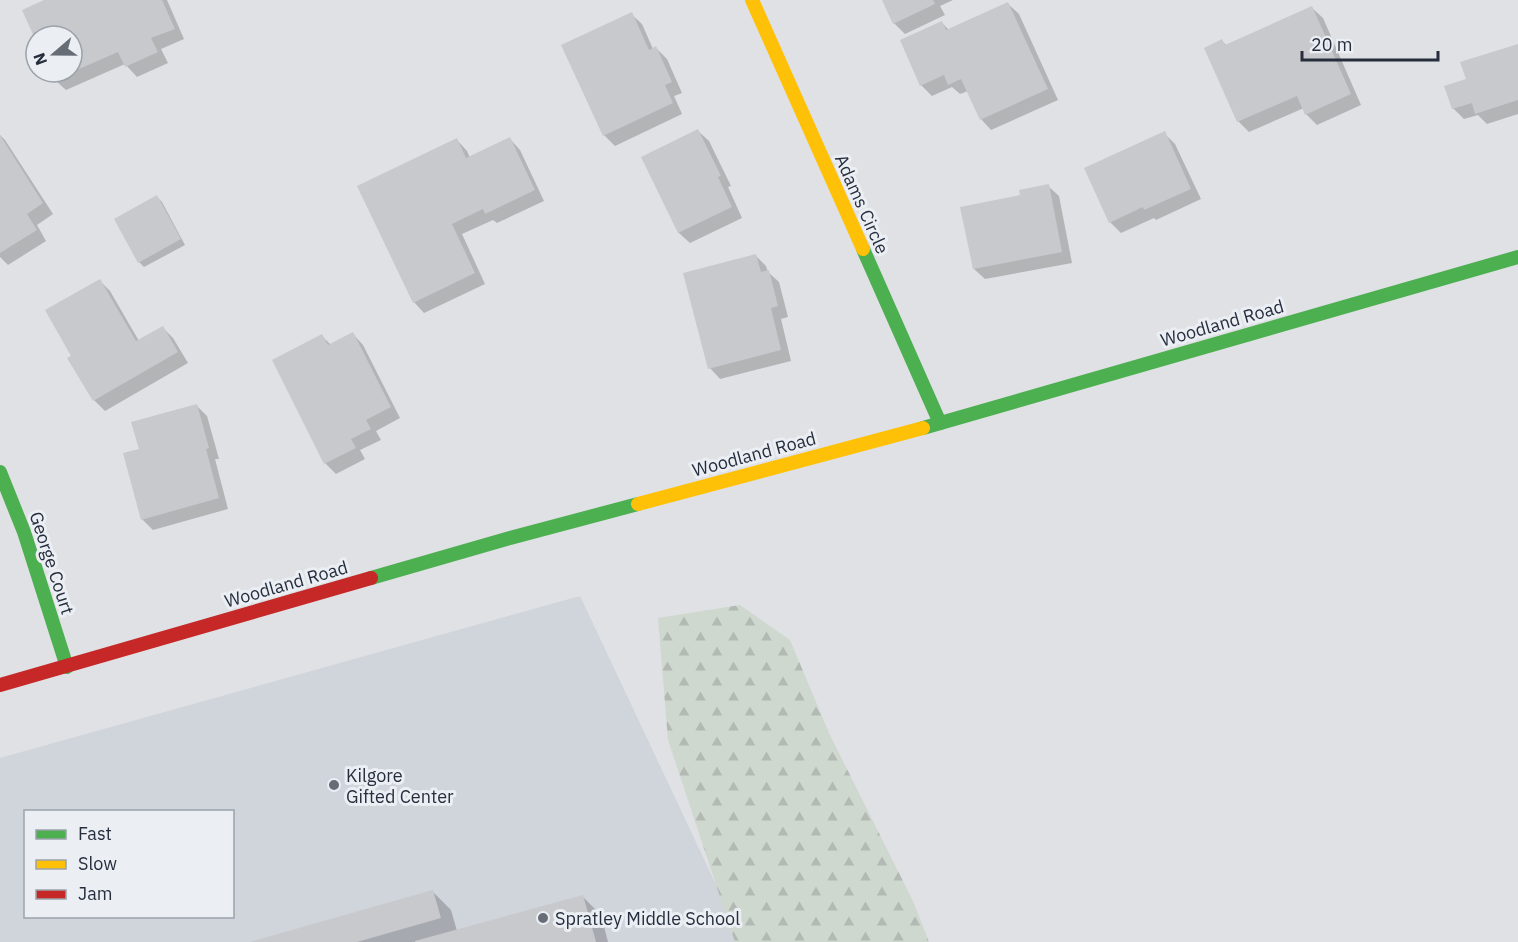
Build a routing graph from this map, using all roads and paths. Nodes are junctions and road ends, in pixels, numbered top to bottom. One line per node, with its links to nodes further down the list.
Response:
1 (752, 0): 3 (main road, Adams Circle)
2 (1518, 257): 3 (main road, Woodland Road)
3 (940, 423): 5 (main road, Woodland Road)
4 (0, 472): 5 (main road, George Court)
5 (67, 667): 6 (main road, Woodland Road)
6 (0, 685)

